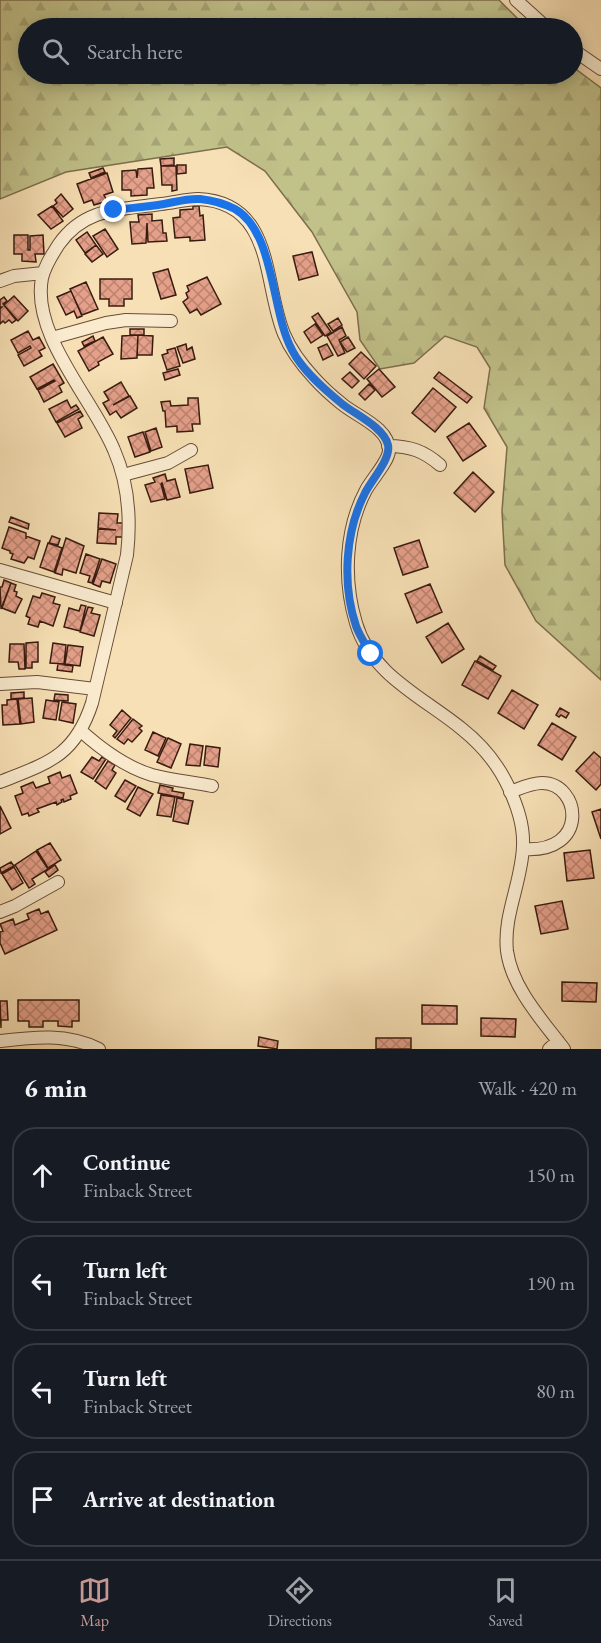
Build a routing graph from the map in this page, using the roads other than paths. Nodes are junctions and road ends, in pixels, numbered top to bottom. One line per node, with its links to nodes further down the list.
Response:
1 (516, 0): 2 (street)
2 (536, 18)
3 (583, 56): 4 (street)
4 (601, 69)
5 (43, 273): 6 (street); 8 (street); 9 (street)
6 (0, 281)
7 (171, 321): 8 (street)
8 (52, 338): 12 (street)
9 (388, 446): 11 (street); 20 (street)
10 (191, 450): 12 (street)
11 (440, 465)
12 (123, 475): 14 (street)
13 (0, 570): 14 (street)
14 (116, 603): 16 (street)
15 (0, 684): 16 (street)
16 (95, 689): 17 (street)
17 (80, 730): 18 (street); 19 (street)
18 (0, 782)
19 (212, 786)
20 (510, 792): 21 (street); 21 (street)
21 (524, 849): 25 (street)
22 (58, 882): 23 (street)
23 (0, 912)
24 (0, 1041): 26 (street)
25 (557, 1046)
26 (99, 1049)

